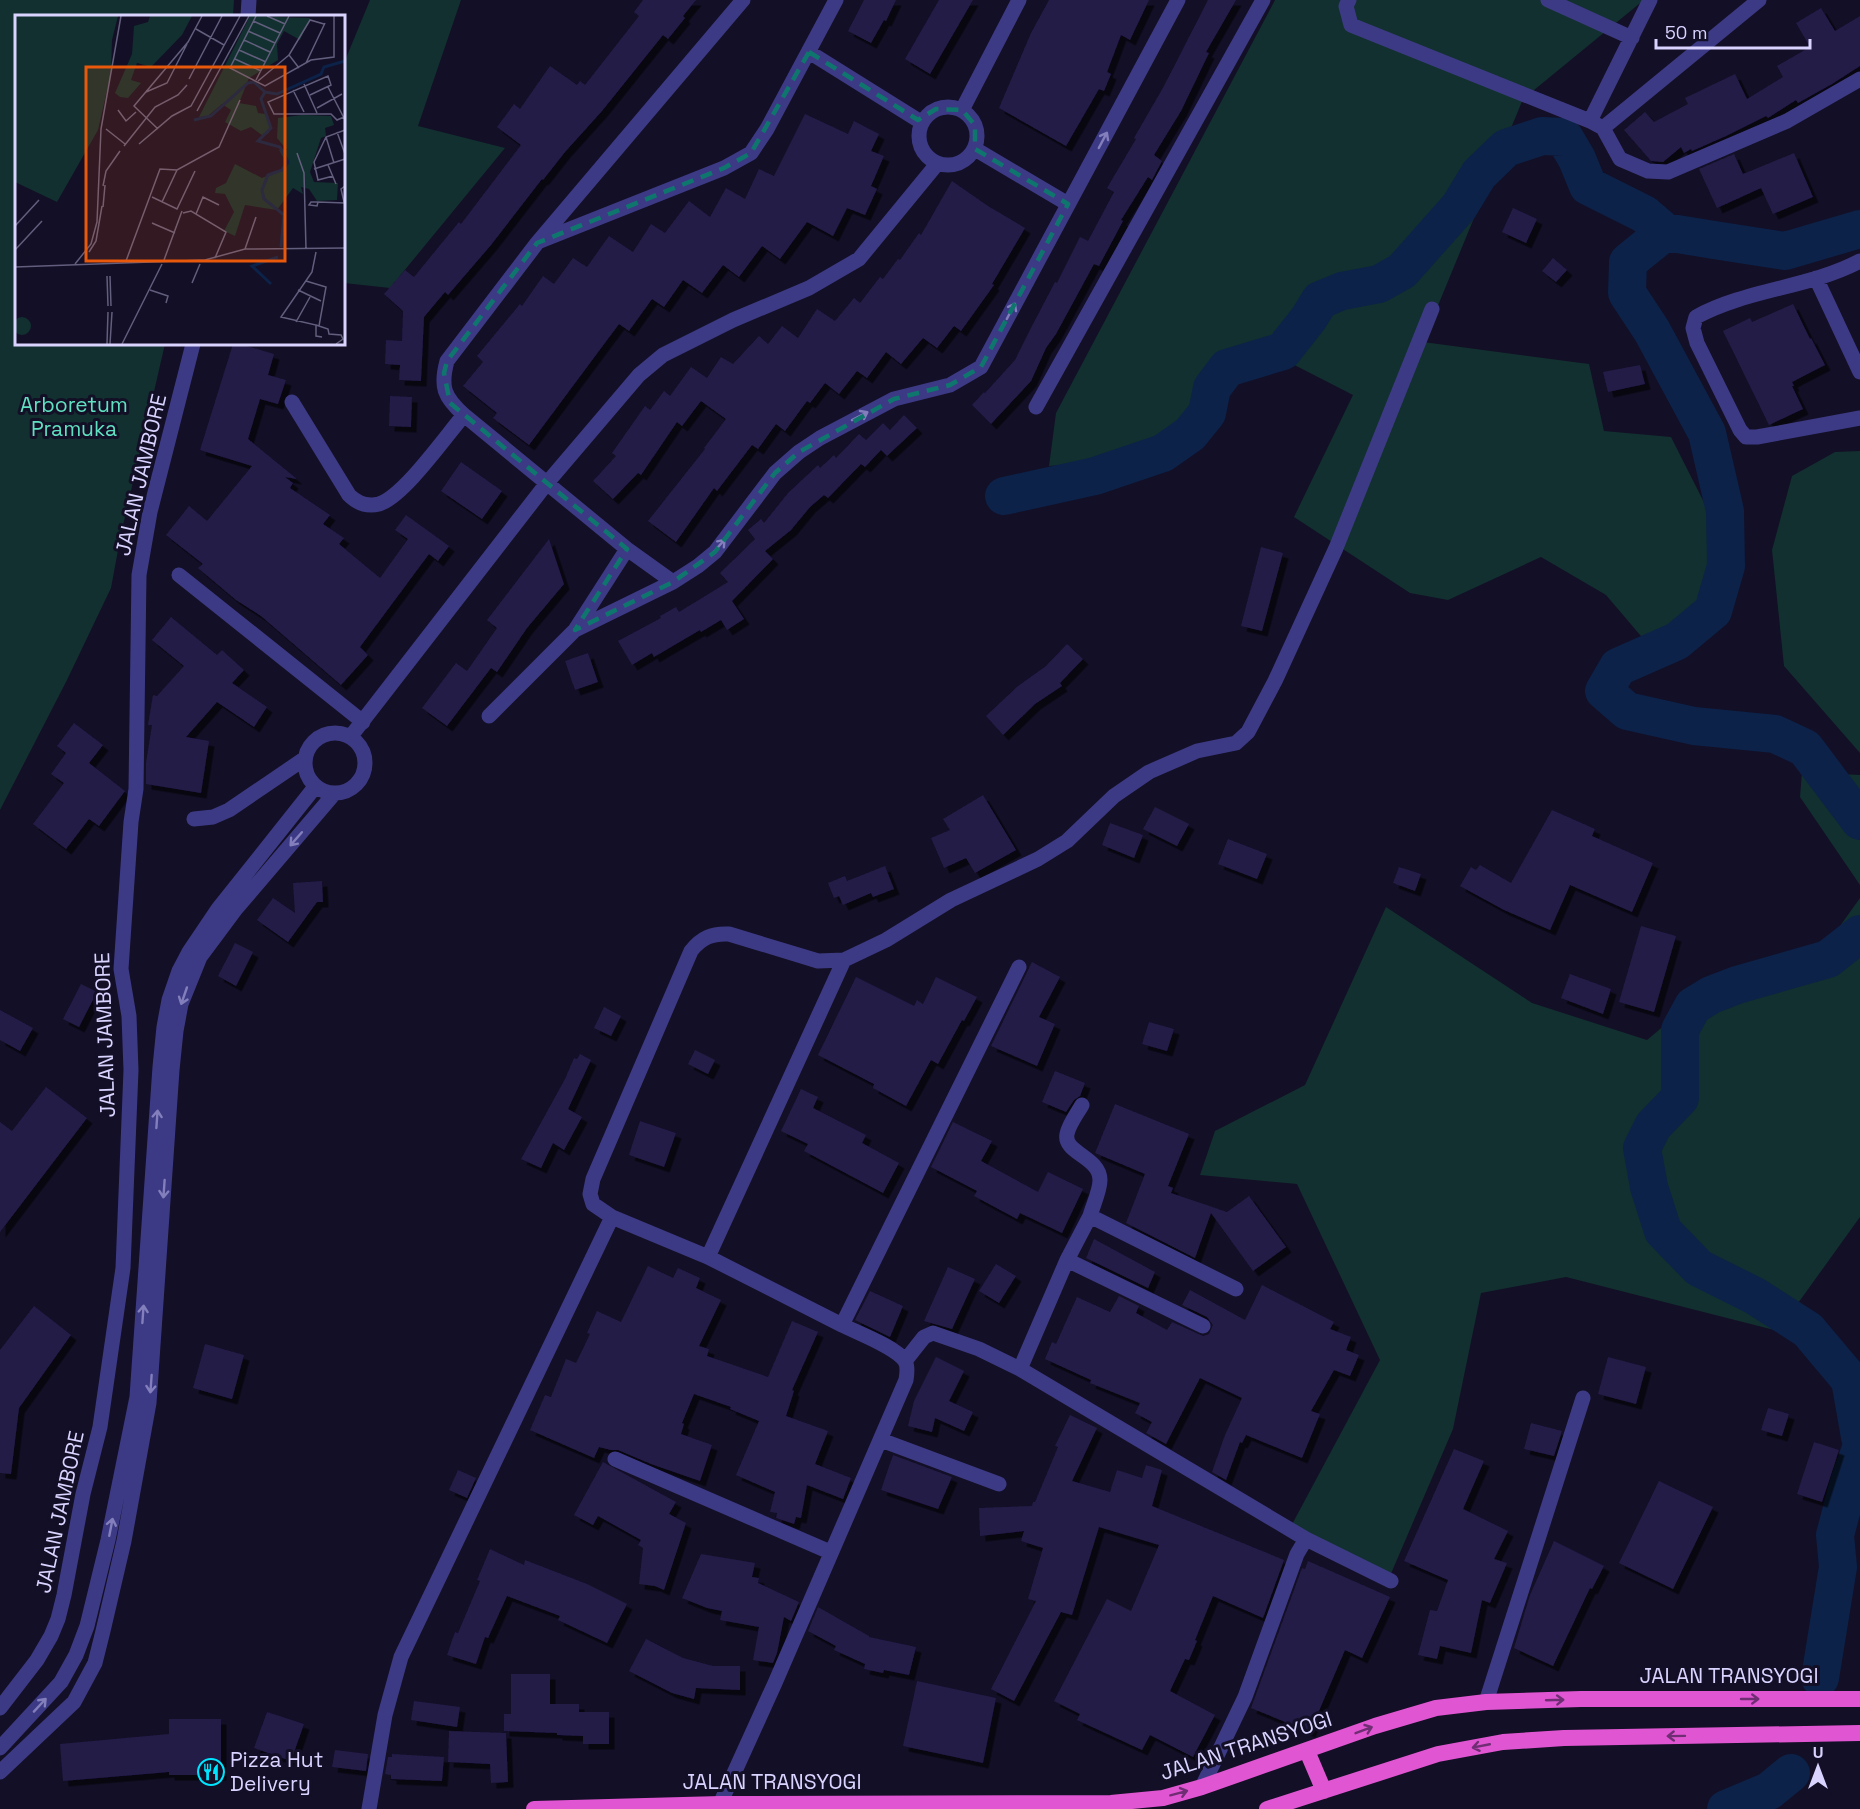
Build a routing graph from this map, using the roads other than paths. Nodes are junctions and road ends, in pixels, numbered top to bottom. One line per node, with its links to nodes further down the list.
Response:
1 (249, 0): 11 (street)
2 (743, 0): 21 (street)
3 (836, 0): 13 (street)
4 (1018, 0): 15 (street)
5 (1178, 0): 20 (street, one-way to 5)
6 (1263, 0): 28 (street)
7 (1348, 0): 17 (street)
8 (1548, 0): 12 (street)
9 (1650, 0): 12 (street)
10 (1759, 0): 17 (street)
11 (248, 15)
12 (1632, 38): 17 (street)
13 (809, 52): 16 (street); 21 (street)
14 (1860, 79): 17 (street)
15 (962, 110): 16 (street); 18 (street)
16 (921, 122): 19 (street)
17 (1596, 125)
18 (975, 149): 19 (street); 20 (street)
19 (937, 164): 31 (street)
20 (1068, 204): 34 (street, one-way to 20)
21 (537, 243): 29 (street)
22 (1860, 261): 23 (street)
23 (1816, 278): 26 (street); 30 (street)
24 (1432, 309): 43 (street)
25 (193, 345): 68 (street, JALAN JAMBORE)
26 (1860, 372)
27 (292, 402): 29 (street)
28 (1036, 407)
29 (464, 415): 31 (street)
30 (1860, 418)
31 (547, 483): 32 (street); 37 (street)
32 (627, 549): 34 (street); 35 (street)
33 (179, 575): 37 (street)
34 (673, 582): 35 (street)
35 (575, 630): 36 (street)
36 (489, 716)
37 (363, 722): 38 (street)
38 (351, 736): 39 (street); 41 (street)
39 (304, 759): 40 (street); 42 (street)
40 (315, 787): 41 (street); 62 (street, one-way to 40)
41 (334, 794): 63 (street, one-way to 63)
42 (194, 819)
43 (844, 960): 47 (street); 48 (street)
44 (1019, 967): 51 (street)
45 (1082, 1105): 46 (street)
46 (1090, 1216): 49 (street); 50 (street)
47 (612, 1217): 48 (street); 76 (street)
48 (708, 1257): 51 (street)
49 (1067, 1260): 52 (street); 54 (street)
50 (1236, 1289)
51 (843, 1325): 53 (street)
52 (1203, 1326)
53 (905, 1361): 54 (street); 56 (street)
54 (1020, 1369): 59 (street)
55 (1583, 1398): 67 (street)
56 (881, 1440): 58 (street); 60 (street)
57 (615, 1459): 60 (street)
58 (999, 1484)
59 (1306, 1539): 61 (street); 73 (street)
60 (830, 1552): 75 (street)
61 (1391, 1581)
62 (76, 1654): 63 (street); 64 (street)
63 (95, 1663): 66 (street)
64 (61, 1682): 66 (street); 70 (street, one-way to 64)
65 (1860, 1699): 67 (highway, JALAN TRANSYOGI, one-way to 65)
66 (74, 1702): 72 (street)
67 (1486, 1702): 71 (highway, JALAN TRANSYOGI, one-way to 67)
68 (0, 1708)
69 (1860, 1733): 74 (highway, one-way to 74)
70 (0, 1748)
71 (1307, 1751): 73 (highway, JALAN TRANSYOGI); 74 (highway)
72 (0, 1772)
73 (1202, 1787): 75 (highway, JALAN TRANSYOGI, one-way to 73)
74 (1324, 1791): 78 (highway)
75 (720, 1804): 77 (highway, JALAN TRANSYOGI)
76 (369, 1809)
77 (534, 1809)
78 (1267, 1809)

